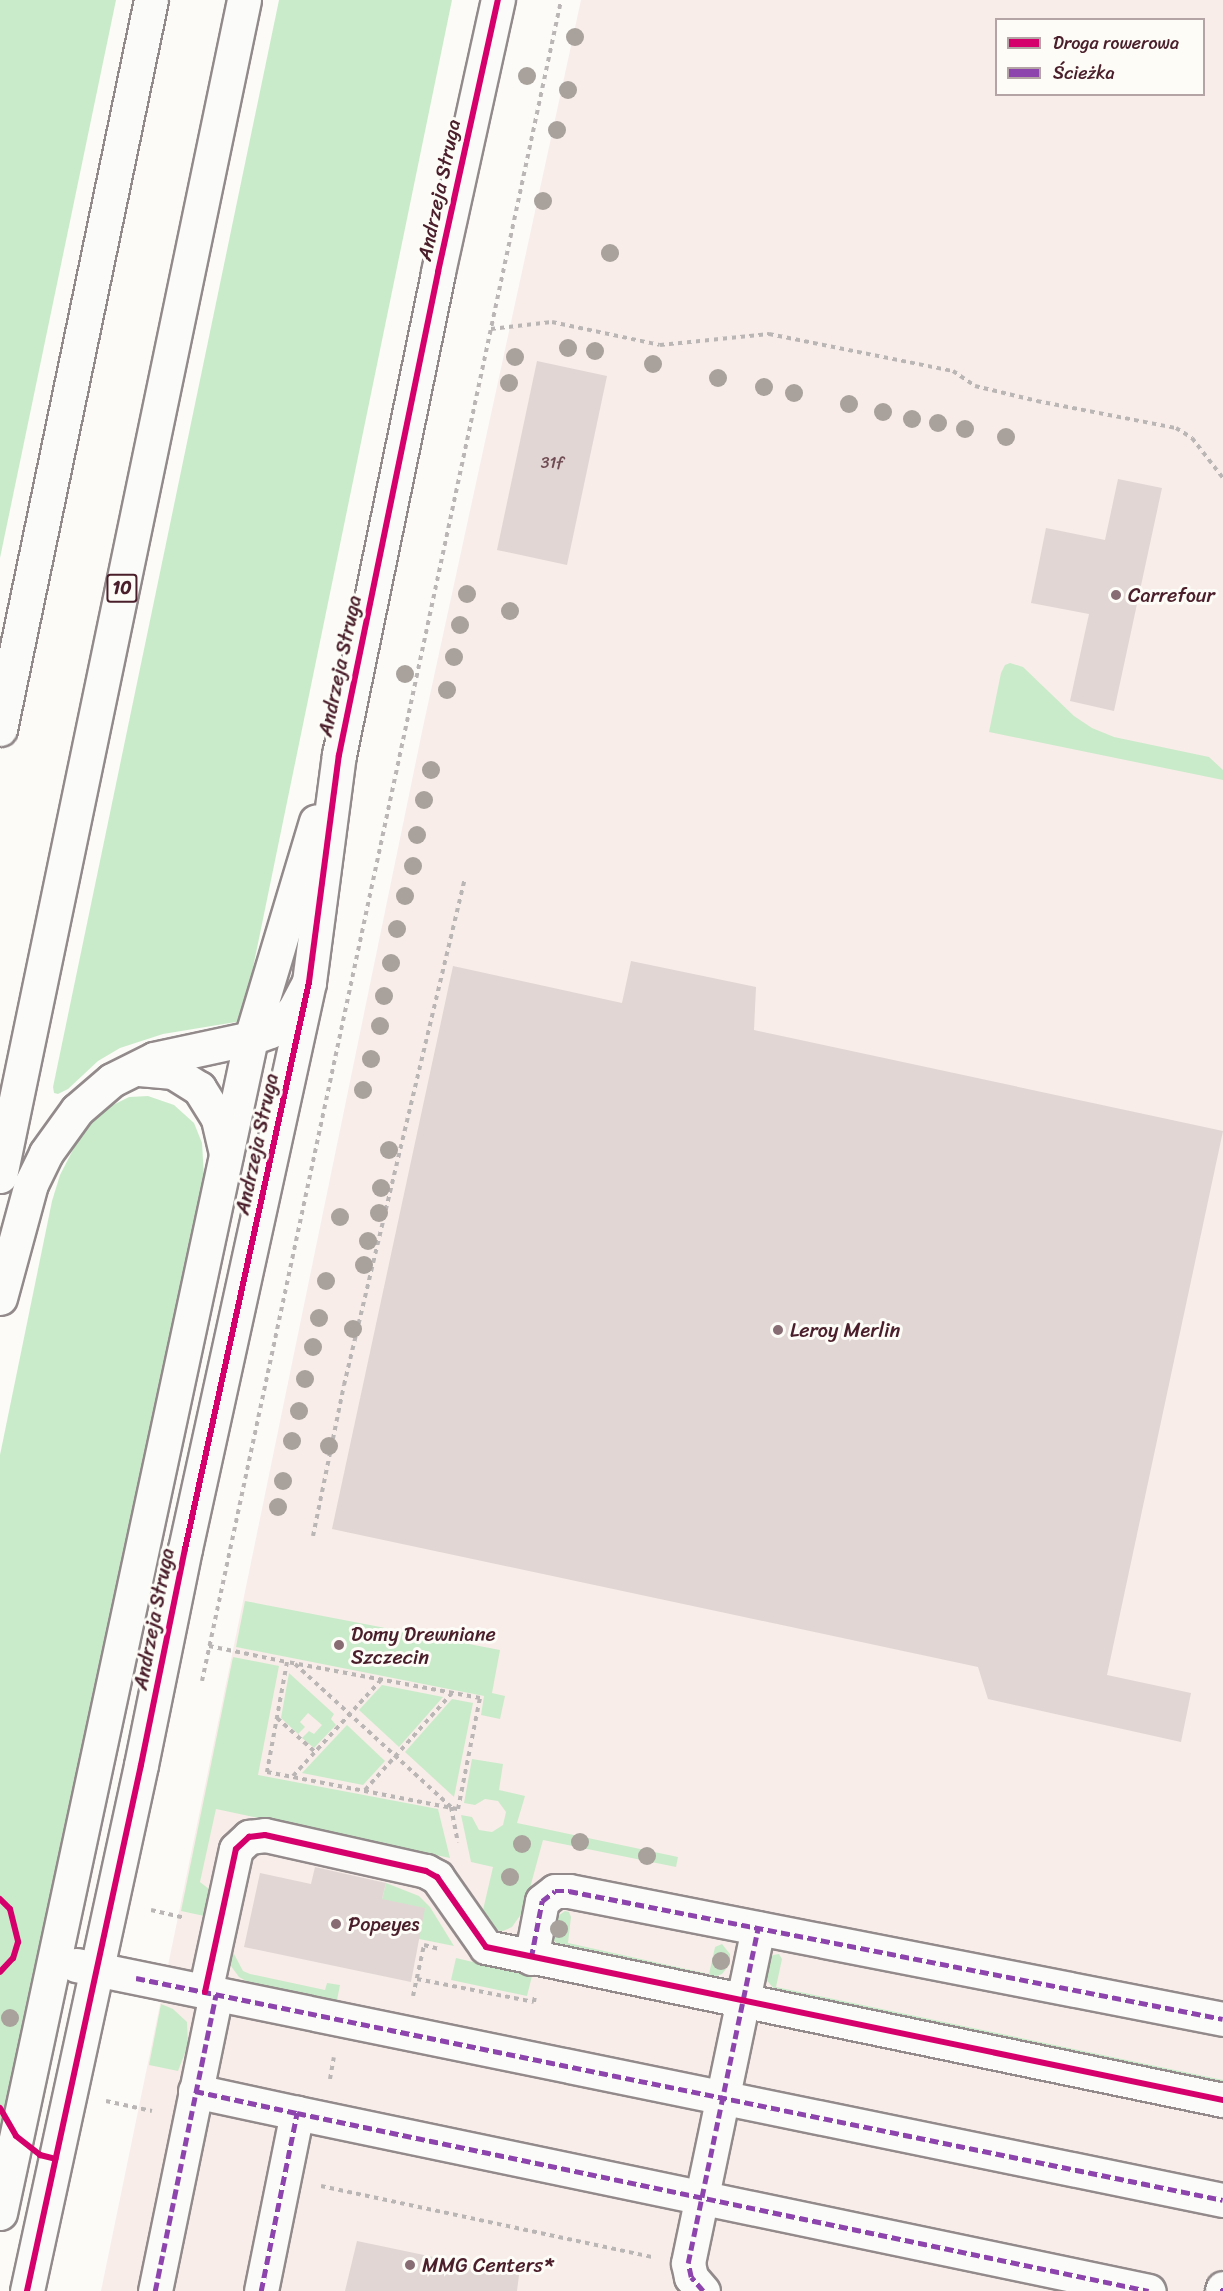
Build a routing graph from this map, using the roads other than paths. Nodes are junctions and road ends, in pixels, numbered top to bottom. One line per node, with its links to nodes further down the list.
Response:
1 (151, 0): 4 (street)
2 (244, 0): 10 (street, 10)
3 (498, 0): 5 (street, Andrzeja Struga)
4 (0, 729)
5 (339, 755): 6 (street, Andrzeja Struga); 7 (street, Andrzeja Struga)
6 (309, 982): 7 (street); 15 (street, Andrzeja Struga)
7 (251, 1038): 8 (street); 9 (street, Andrzeja Struga)
8 (128, 1070): 9 (street); 11 (street)
9 (226, 1154): 14 (street, Andrzeja Struga)
10 (0, 1176)
11 (0, 1298)
12 (758, 1928): 13 (street); 17 (street); 18 (street)
13 (531, 1958): 16 (street); 17 (street)
14 (55, 1961): 15 (street); 25 (street, Andrzeja Struga)
15 (97, 1970): 16 (street); 26 (street, Andrzeja Struga)
16 (211, 1994): 19 (street); 21 (street)
17 (744, 2003): 19 (street); 20 (street)
18 (1223, 2019)
19 (722, 2099): 23 (street); 24 (street)
20 (1223, 2100)
21 (192, 2105): 22 (street); 27 (street)
22 (297, 2113): 23 (street); 28 (street)
23 (702, 2198): 29 (street); 30 (street)
24 (1223, 2200)
25 (0, 2213)
26 (27, 2291)
27 (155, 2291)
28 (261, 2291)
29 (703, 2291)
30 (1149, 2291)

